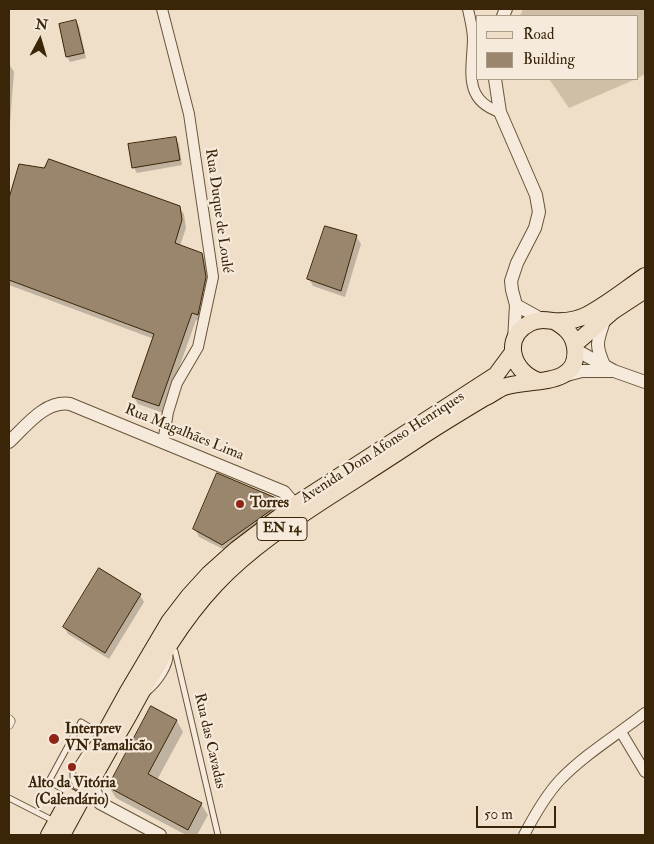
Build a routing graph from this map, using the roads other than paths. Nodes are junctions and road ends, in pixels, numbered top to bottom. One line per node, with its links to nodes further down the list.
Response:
1 (162, 9): 17 (street, Rua Duque de Loulé)
2 (468, 9): 4 (street)
3 (495, 80): 4 (street)
4 (500, 112): 7 (street)
5 (645, 276): 9 (main road, Avenida Dom Afonso Henriques / EN 14)
6 (645, 290): 8 (main road)
7 (516, 305): 9 (street); 11 (street)
8 (606, 316): 10 (main road); 12 (street)
9 (549, 320): 10 (main road); 11 (main road, Avenida Dom Afonso Henriques / EN 14)
10 (575, 347): 12 (street); 13 (main road)
11 (513, 349): 14 (main road); 18 (main road, Avenida Dom Afonso Henriques / EN 14)
12 (609, 368): 13 (street); 15 (street)
13 (563, 376): 14 (main road, Avenida Dom Afonso Henriques / EN 14)
14 (540, 381): 19 (main road, Avenida Dom Afonso Henriques / EN 14)
15 (645, 382)
16 (9, 442): 17 (street, Rua Magalhães Lima)
17 (163, 442): 18 (street, Rua Magalhães Lima)
18 (295, 505): 24 (main road, Avenida Dom Afonso Henriques / EN 14)
19 (172, 649): 26 (main road, Avenida Dom Afonso Henriques / EN 14); 31 (lane, Rua das Cavadas)
20 (645, 713): 23 (street)
21 (9, 719): 22 (street)
22 (9, 725)
23 (621, 732): 25 (street); 32 (street)
24 (102, 738): 26 (main road, Avenida Dom Afonso Henriques / EN 14); 26 (lane)
25 (645, 772)
26 (79, 792): 28 (street); 28 (street); 29 (main road, Avenida Dom Afonso Henriques / EN 14)
27 (9, 798): 29 (lane)
28 (100, 803): 30 (street)
29 (56, 831)
30 (160, 835)
31 (218, 835)
32 (524, 835)

